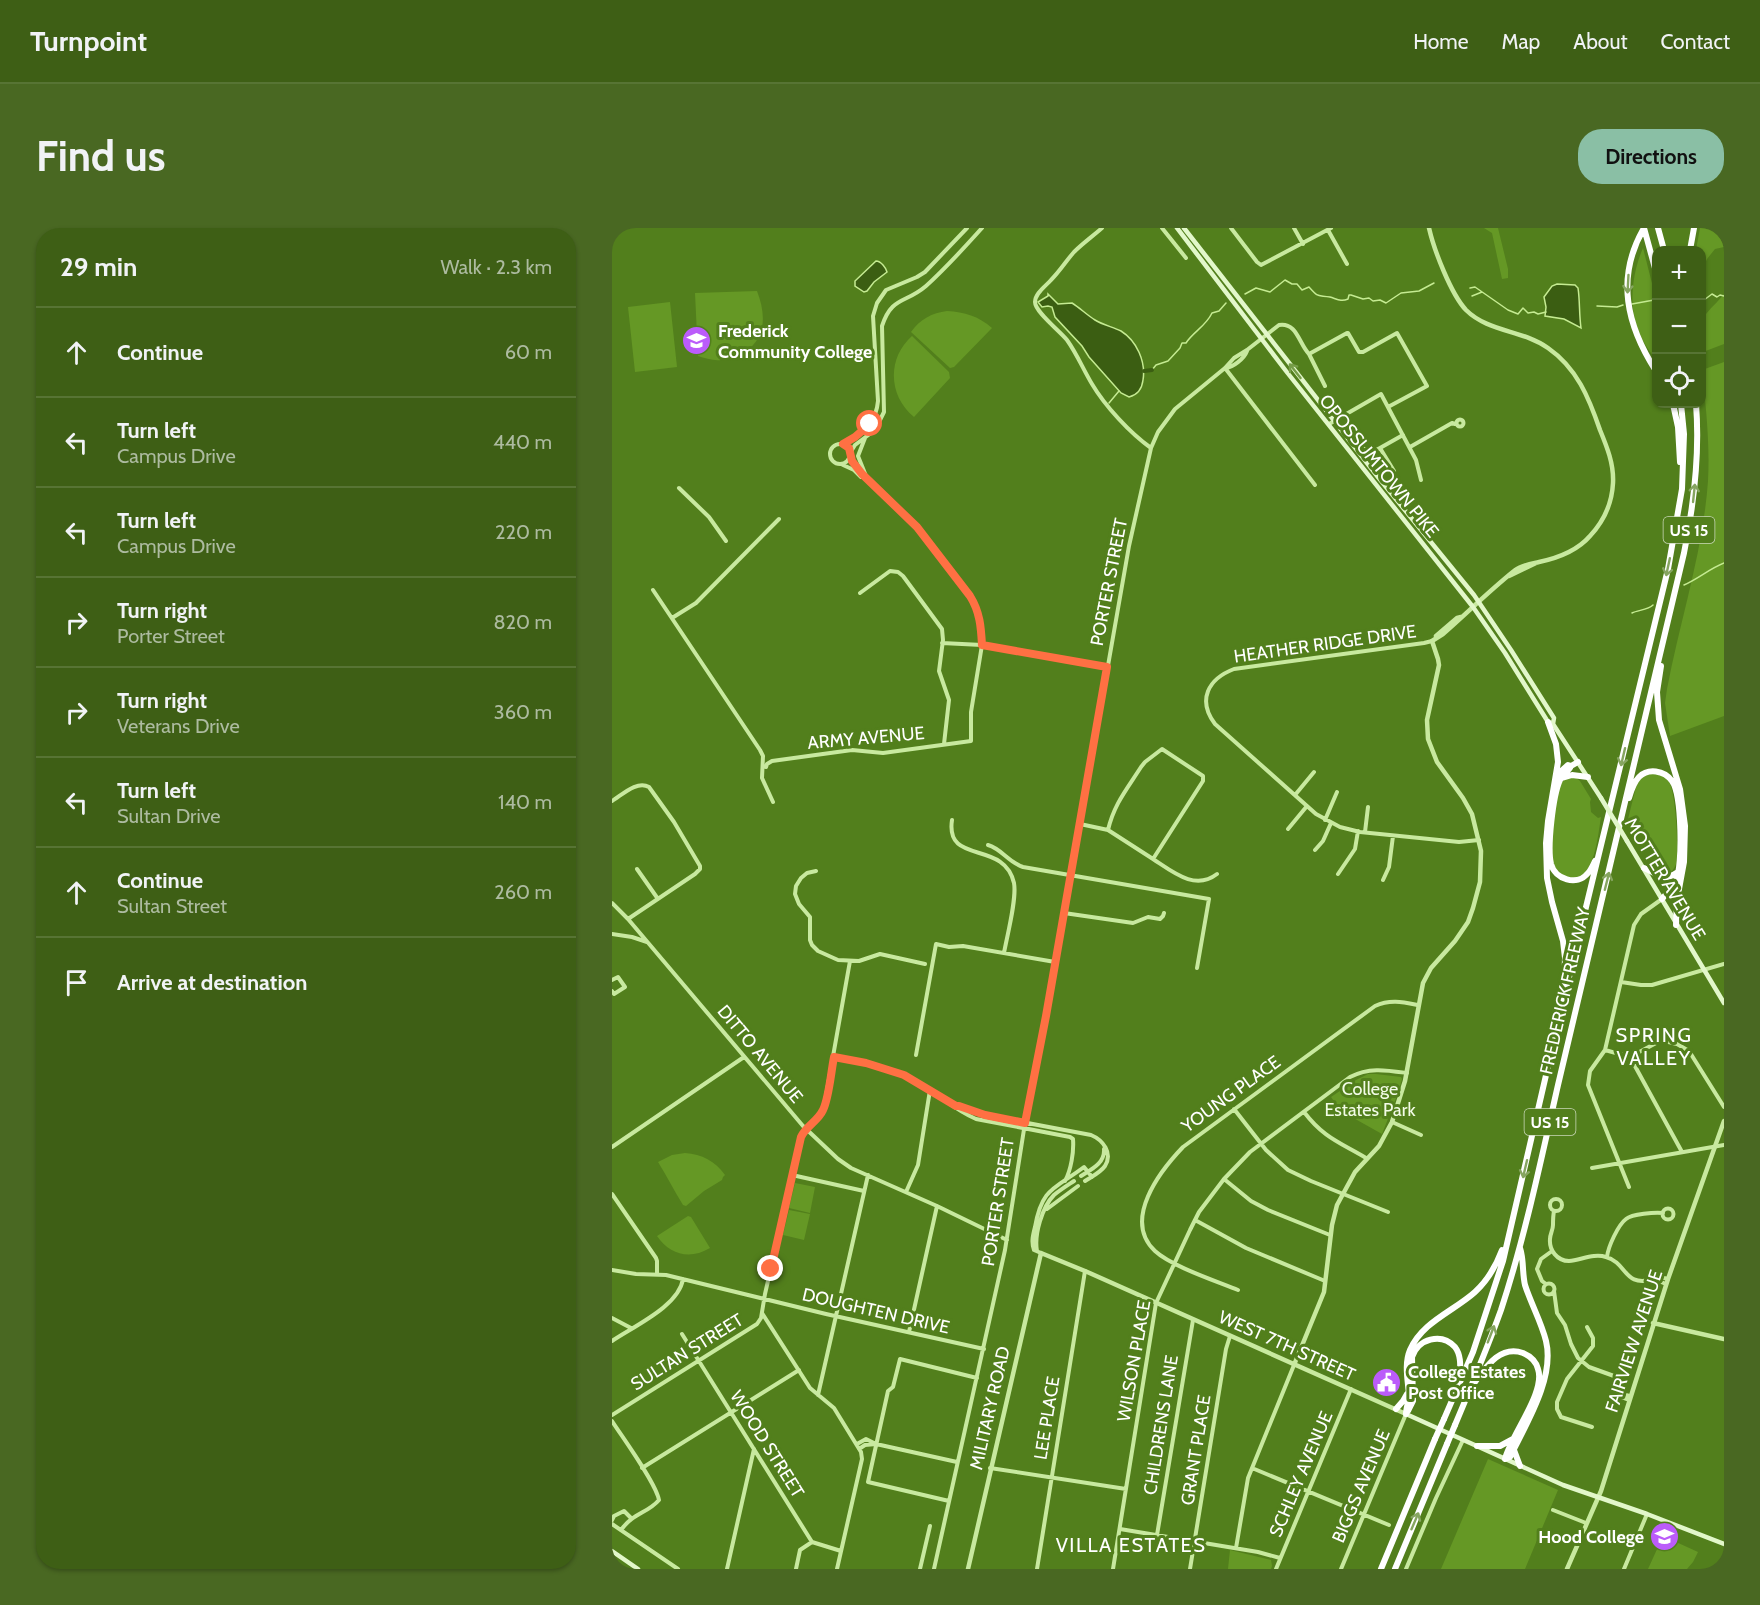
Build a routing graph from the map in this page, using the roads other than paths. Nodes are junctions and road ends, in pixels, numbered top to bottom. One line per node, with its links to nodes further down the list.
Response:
1 (967, 228): 19 (street)
2 (981, 228): 21 (street)
3 (1102, 228): 38 (street)
4 (1162, 228): 18 (street)
5 (1177, 228): 23 (main road, OPOSSUMTOWN PIKE)
6 (1184, 228): 22 (main road, OPOSSUMTOWN PIKE)
7 (1231, 228): 14 (street)
8 (1294, 228): 14 (street)
9 (1429, 228): 53 (street)
10 (1644, 228): 17 (highway); 25 (highway, one-way to 25)
11 (1658, 228): 15 (highway)
12 (1694, 228): 16 (highway)
13 (1330, 229): 14 (street); 20 (street)
14 (1303, 244)
15 (1663, 246)
16 (1691, 246)
17 (1652, 256)
18 (1186, 258)
19 (932, 264): 21 (street); 36 (street)
20 (1347, 264)
21 (940, 272): 35 (street)
22 (1266, 335): 23 (street, PORTER STREET); 24 (street); 32 (main road, OPOSSUMTOWN PIKE, one-way to 22)
23 (1261, 339): 26 (street, PORTER STREET); 32 (main road, OPOSSUMTOWN PIKE)
24 (1309, 354): 27 (street); 28 (street)
25 (1652, 364)
26 (1225, 368): 38 (street, PORTER STREET); 46 (street)
27 (1325, 386)
28 (1388, 407): 32 (street); 34 (street)
29 (1674, 408): 48 (highway)
30 (1681, 408): 48 (highway, US 15)
31 (1696, 408): 59 (highway, FREDERICK FREEWAY / US 15, one-way to 31)
32 (1331, 423): 53 (main road, OPOSSUMTOWN PIKE); 54 (main road, OPOSSUMTOWN PIKE)
33 (1455, 424): 37 (street)
34 (1403, 435): 37 (street); 39 (street)
35 (865, 438): 41 (street); 44 (street)
36 (843, 444): 41 (street); 42 (street)
37 (1410, 447): 45 (street)
38 (1150, 448): 60 (street, PORTER STREET)
39 (1380, 448): 40 (street); 43 (street)
40 (1372, 452)
41 (850, 454): 42 (street); 44 (street)
42 (839, 464): 44 (street)
43 (1394, 471)
44 (867, 480): 58 (street)
45 (1421, 480)
46 (1315, 485)
47 (679, 488): 50 (street)
48 (1682, 489): 86 (highway, FREDERICK FREEWAY / US 15, one-way to 86)
49 (779, 519): 55 (street)
50 (726, 541)
51 (653, 591): 55 (street)
52 (860, 593): 57 (street)
53 (1478, 602): 54 (street); 61 (main road, OPOSSUMTOWN PIKE)
54 (1473, 607): 56 (street); 61 (main road, OPOSSUMTOWN PIKE)
55 (672, 618): 72 (street)
56 (1432, 641): 69 (street, HEATHER RIDGE DRIVE); 85 (street)
57 (942, 643): 58 (street); 62 (street)
58 (982, 645): 60 (street); 62 (street, ARMY AVENUE)
59 (1660, 653): 75 (highway, FREDERICK FREEWAY / US 15); 98 (highway)
60 (1107, 667): 79 (street, PORTER STREET)
61 (1551, 723): 63 (main road, OPOSSUMTOWN PIKE); 66 (highway)
62 (944, 744): 64 (street, ARMY AVENUE)
63 (1578, 762): 66 (highway); 67 (main road, OPOSSUMTOWN PIKE)
64 (766, 767)
65 (1314, 772): 69 (street)
66 (1559, 777): 67 (highway); 86 (highway); 122 (highway)
67 (1588, 777): 70 (main road, OPOSSUMTOWN PIKE)
68 (1337, 792): 76 (street)
69 (1295, 795): 73 (street, HEATHER RIDGE DRIVE)
70 (1601, 798): 90 (main road, MOTTER AVENUE, bridge)
71 (612, 801): 99 (street)
72 (773, 802)
73 (1307, 806): 76 (street, HEATHER RIDGE DRIVE); 80 (street)
74 (1368, 807): 83 (street)
75 (1622, 811): 93 (highway); 171 (highway, FREDERICK FREEWAY / US 15, one-way to 75)
76 (1325, 819): 78 (street, HEATHER RIDGE DRIVE)
77 (952, 820): 110 (street)
78 (1331, 823): 82 (street, HEATHER RIDGE DRIVE); 88 (street)
79 (1080, 824): 81 (street); 96 (street, PORTER STREET)
80 (1288, 829)
81 (1108, 830): 89 (street); 89 (street)
82 (1358, 831): 83 (street, HEATHER RIDGE DRIVE); 95 (street)
83 (1365, 832): 84 (street, HEATHER RIDGE DRIVE)
84 (1393, 836): 85 (street, HEATHER RIDGE DRIVE); 97 (street)
85 (1479, 840): 121 (street)
86 (1602, 841): 122 (highway, FREDERICK FREEWAY / US 15)
87 (988, 845): 96 (street)
88 (1315, 850)
89 (1153, 859): 94 (street)
90 (1644, 868): 93 (highway); 100 (main road, MOTTER AVENUE)
91 (637, 869): 99 (street)
92 (816, 871): 111 (street)
93 (1678, 872): 100 (highway)
94 (1217, 874)
95 (1338, 874)
96 (1071, 875): 102 (street, PORTER STREET); 115 (street)
97 (1383, 880)
98 (1680, 885): 100 (highway); 105 (highway)
99 (658, 899): 104 (street)
100 (1662, 899): 105 (main road, MOTTER AVENUE); 118 (street)
101 (612, 903): 104 (street, DITTO AVENUE)
102 (1064, 913): 103 (street); 112 (street, PORTER STREET)
103 (1164, 913)
104 (628, 919): 106 (street, DITTO AVENUE)
105 (1676, 925): 116 (main road, MOTTER AVENUE)
106 (636, 929): 108 (street); 109 (street, DITTO AVENUE)
107 (612, 934): 108 (street)
108 (632, 937): 109 (street)
109 (647, 943): 127 (street, DITTO AVENUE)
110 (1004, 953): 112 (street); 124 (street)
111 (850, 961): 113 (street); 125 (street, SULTAN STREET)
112 (1056, 962): 135 (street, PORTER STREET)
113 (925, 964)
114 (1724, 964): 116 (street)
115 (1197, 968)
116 (1703, 969): 118 (street); 120 (main road, MOTTER AVENUE)
117 (612, 980): 119 (street)
118 (1621, 982): 123 (street)
119 (612, 992)
120 (1724, 1004)
121 (1418, 1005): 128 (street); 131 (street, YOUNG PLACE)
122 (1562, 1006): 168 (highway, FREDERICK FREEWAY / US 15, one-way to 168)
123 (1605, 1050): 126 (street); 145 (street)
124 (916, 1055)
125 (834, 1057): 129 (street); 136 (street, SULTAN STREET)
126 (1630, 1057): 130 (street); 143 (street)
127 (744, 1058): 136 (street, DITTO AVENUE); 141 (street)
128 (1407, 1073): 132 (street, WILSON PLACE); 134 (street)
129 (930, 1090): 135 (street); 159 (street)
130 (1724, 1107)
131 (1234, 1109): 139 (street); 175 (street, YOUNG PLACE)
132 (1304, 1112): 139 (street, WILSON PLACE); 144 (street)
133 (1724, 1121): 142 (street, FAIRVIEW AVENUE)
134 (1392, 1122): 137 (street); 144 (street)
135 (1025, 1126): 138 (street); 153 (street); 170 (street, PORTER STREET)
136 (806, 1129): 148 (street, SULTAN STREET); 149 (street, DITTO AVENUE)
137 (1421, 1135)
138 (1104, 1144): 147 (street); 151 (street)
139 (1261, 1144): 152 (street, WILSON PLACE); 161 (street)
140 (1724, 1145): 142 (street)
141 (612, 1147)
142 (1715, 1147): 143 (street); 181 (street, FAIRVIEW AVENUE)
143 (1682, 1152): 145 (street)
144 (1366, 1158): 161 (street)
145 (1620, 1164): 146 (street); 157 (street)
146 (1592, 1168)
147 (1088, 1172): 150 (street); 151 (street); 153 (street)
148 (792, 1175): 158 (street); 185 (street, SULTAN STREET)
149 (868, 1175): 158 (street); 159 (street, DITTO AVENUE)
150 (1081, 1176)
151 (1092, 1177): 155 (street)
152 (1224, 1179): 167 (street, WILSON PLACE); 169 (street)
153 (1065, 1180): 173 (street)
154 (1074, 1181): 166 (street)
155 (1085, 1181)
156 (1078, 1186): 166 (street)
157 (1629, 1186)
158 (864, 1191): 188 (street)
159 (906, 1192): 162 (street, DITTO AVENUE)
160 (612, 1194): 178 (street)
161 (1342, 1194): 164 (street); 169 (street)
162 (937, 1206): 170 (street, DITTO AVENUE); 194 (street)
163 (1554, 1211): 172 (street)
164 (1388, 1212)
165 (1663, 1213): 174 (street)
166 (1043, 1215): 173 (street)
167 (1195, 1220): 175 (street, WILSON PLACE); 180 (street)
168 (1512, 1222): 205 (highway, FREDERICK FREEWAY / US 15); 208 (highway)
169 (1330, 1235): 180 (street)
170 (1007, 1240): 199 (street, PORTER STREET)
171 (1520, 1247): 207 (highway, FREDERICK FREEWAY / US 15, one-way to 171); 223 (highway)
172 (1552, 1251): 174 (street); 182 (street)
173 (1039, 1253): 177 (street, WEST 7TH STREET); 228 (street, MILITARY ROAD)
174 (1607, 1257): 181 (street)
175 (1174, 1262): 183 (street); 186 (street, WILSON PLACE)
176 (612, 1270): 178 (street, DOUGHTEN DRIVE)
177 (1085, 1271): 186 (street, WEST 7TH STREET); 230 (street, LEE PLACE)
178 (657, 1275): 179 (street, DOUGHTEN DRIVE)
179 (683, 1279): 185 (street, DOUGHTEN DRIVE); 193 (street)
180 (1325, 1281): 202 (street)
181 (1667, 1281): 191 (street, FAIRVIEW AVENUE)
182 (1546, 1284): 184 (street); 184 (street)
183 (1238, 1290)
184 (1554, 1291): 201 (street)
185 (764, 1299): 187 (street, SULTAN STREET); 188 (street, DOUGHTEN DRIVE)
186 (1156, 1303): 190 (street, WEST 7TH STREET); 231 (street, WILSON PLACE)
187 (762, 1313): 200 (street, SULTAN STREET); 203 (street)
188 (837, 1316): 194 (street, DOUGHTEN DRIVE); 209 (street)
189 (612, 1318): 193 (street)
190 (1193, 1320): 196 (street, WEST 7TH STREET); 245 (street, CHILDRENS LANE)
191 (1653, 1323): 197 (street); 210 (street, FAIRVIEW AVENUE)
192 (1587, 1327): 201 (street)
193 (631, 1328): 198 (street)
194 (909, 1332): 199 (street, DOUGHTEN DRIVE)
195 (682, 1334): 200 (street, WOOD STREET)
196 (1230, 1336): 202 (street, WEST 7TH STREET); 247 (street, GRANT PLACE)
197 (1724, 1339)
198 (612, 1341)
199 (984, 1349): 204 (street, PORTER STREET)
200 (698, 1360): 212 (street, WOOD STREET); 214 (street, SULTAN STREET)
201 (1582, 1361): 210 (street); 216 (street)
202 (1294, 1365): 206 (street, WEST 7TH STREET); 229 (street)
203 (799, 1370): 209 (street); 212 (street)
204 (977, 1378): 219 (street); 225 (street, PORTER STREET)
205 (1459, 1384): 213 (highway); 266 (highway, FREDERICK FREEWAY / US 15, bridge)
206 (1351, 1389): 211 (street, WEST 7TH STREET); 232 (street, SCHLEY AVENUE)
207 (1470, 1389): 217 (highway); 267 (highway, FREDERICK FREEWAY / US 15, one-way to 207, bridge)
208 (1408, 1391): 211 (highway); 213 (highway)
209 (818, 1395): 220 (street)
210 (1629, 1398): 233 (street, FAIRVIEW AVENUE)
211 (1396, 1409): 213 (street, WEST 7TH STREET)
212 (731, 1413): 222 (street, WOOD STREET); 227 (street)
213 (1406, 1414): 218 (main road, WEST 7TH STREET); 236 (street, BIGGS AVENUE)
214 (612, 1416)
215 (612, 1421): 227 (street)
216 (1592, 1427)
217 (1513, 1438): 221 (highway); 224 (highway)
218 (1462, 1440): 221 (main road, WEST 7TH STREET); 268 (street)
219 (876, 1444): 220 (street); 225 (street); 234 (street)
220 (858, 1446): 251 (street)
221 (1477, 1446): 224 (main road, WEST 7TH STREET)
222 (754, 1449): 246 (street, WOOD STREET); 255 (street)
223 (1514, 1449): 224 (highway); 226 (highway)
224 (1505, 1460): 226 (main road, WEST 7TH STREET)
225 (957, 1462): 234 (street, PORTER STREET)
226 (1520, 1466): 233 (main road, WEST 7TH STREET)
227 (642, 1468): 238 (street)
228 (990, 1468): 230 (street); 260 (street, MILITARY ROAD)
229 (1252, 1468): 232 (street); 249 (street)
230 (1051, 1478): 231 (street); 261 (street, LEE PLACE)
231 (1126, 1489): 243 (street, WILSON PLACE)
232 (1308, 1492): 236 (street); 252 (street, SCHLEY AVENUE)
233 (1598, 1497): 237 (main road, WEST 7TH STREET); 240 (street, FAIRVIEW AVENUE)
234 (949, 1501): 259 (street, PORTER STREET)
235 (1553, 1510): 240 (street)
236 (1363, 1514): 241 (street); 265 (street, BIGGS AVENUE)
237 (1647, 1514): 248 (main road, WEST 7TH STREET); 270 (street)
238 (631, 1518): 239 (street); 244 (street)
239 (612, 1522): 244 (street)
240 (1586, 1523): 269 (street, FAIRVIEW AVENUE)
241 (1389, 1525)
242 (930, 1526): 258 (street)
243 (1120, 1529): 245 (street); 262 (street, WILSON PLACE)
244 (621, 1530): 254 (street)
245 (1157, 1535): 247 (street)
246 (812, 1542): 251 (street); 256 (street)
247 (1195, 1542): 249 (street); 263 (street, GRANT PLACE)
248 (1724, 1544)
249 (1236, 1548): 252 (street)
250 (612, 1551): 253 (main road)
251 (841, 1551): 257 (street)
252 (1280, 1558): 264 (street, SCHLEY AVENUE)
253 (638, 1569)
254 (678, 1569)
255 (727, 1569)
256 (796, 1569)
257 (837, 1569)
258 (920, 1569)
259 (934, 1569)
260 (968, 1569)
261 (1037, 1569)
262 (1113, 1569)
263 (1190, 1569)
264 (1276, 1569)
265 (1341, 1569)
266 (1381, 1569)
267 (1395, 1569)
268 (1406, 1569)
269 (1567, 1569)
270 (1624, 1569)

